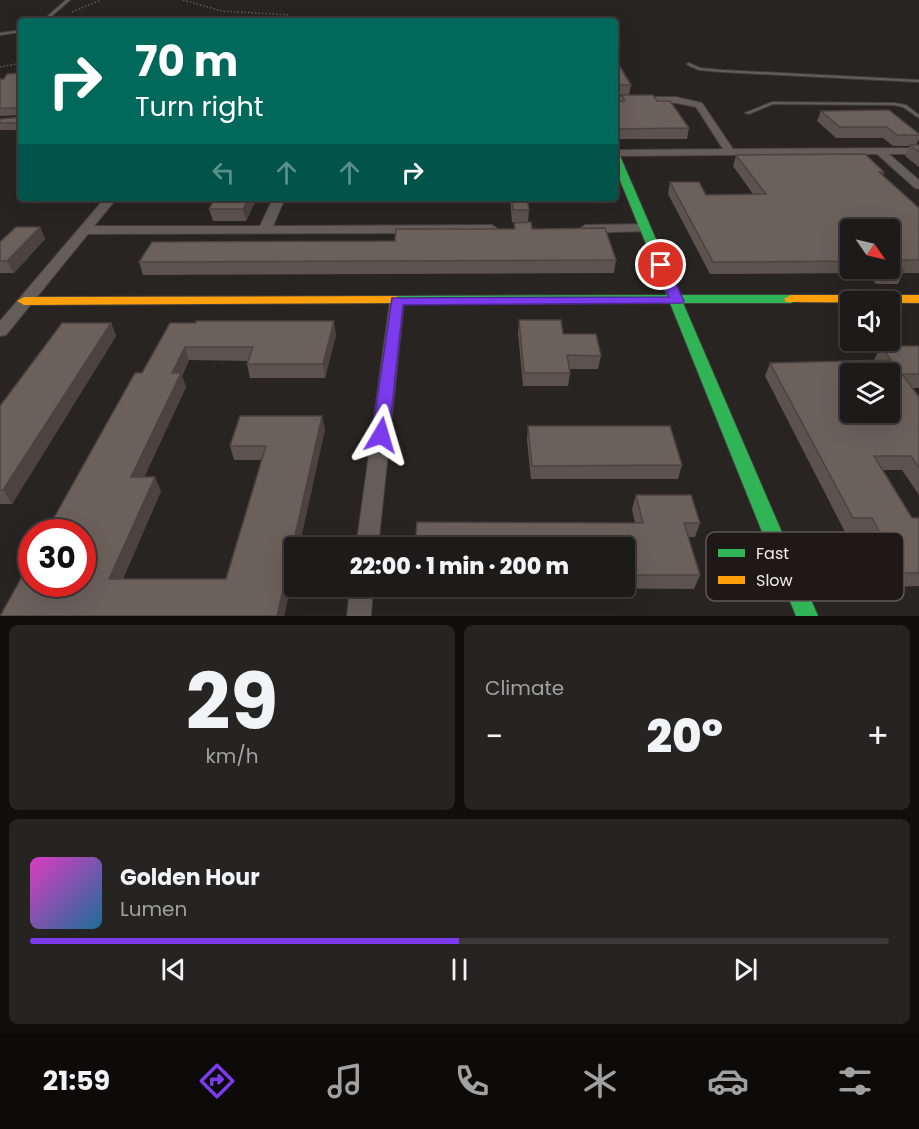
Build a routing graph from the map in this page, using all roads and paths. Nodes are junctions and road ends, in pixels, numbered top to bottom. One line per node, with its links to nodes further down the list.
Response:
1 (68, 0): 6 (lane)
2 (101, 0): 4 (path)
3 (183, 0): 5 (path)
4 (70, 13)
5 (290, 15)
6 (47, 18)
7 (18, 31): 8 (lane)
8 (0, 34)
9 (18, 64): 11 (path)
10 (689, 64): 12 (lane)
11 (0, 67)
12 (919, 81)
13 (618, 100): 16 (street)
14 (747, 113): 15 (lane)
15 (919, 117)
16 (729, 151): 18 (street); 19 (street)
17 (919, 151): 18 (street)
18 (881, 153): 21 (street)
19 (618, 154)
20 (618, 161): 24 (street)
21 (919, 186)
22 (108, 201): 28 (street)
23 (278, 201): 25 (street)
24 (645, 228): 27 (street); 32 (street)
25 (265, 229): 26 (street); 28 (street)
26 (502, 229)
27 (573, 229)
28 (84, 230): 30 (street)
29 (919, 299): 32 (street)
30 (24, 301): 31 (street); 33 (street)
31 (397, 301): 32 (street); 35 (street)
32 (677, 301): 34 (street)
33 (0, 331)
34 (772, 532)
35 (368, 537)
36 (361, 597): 38 (street)
37 (801, 601): 39 (street)
38 (359, 616)
39 (807, 616)

